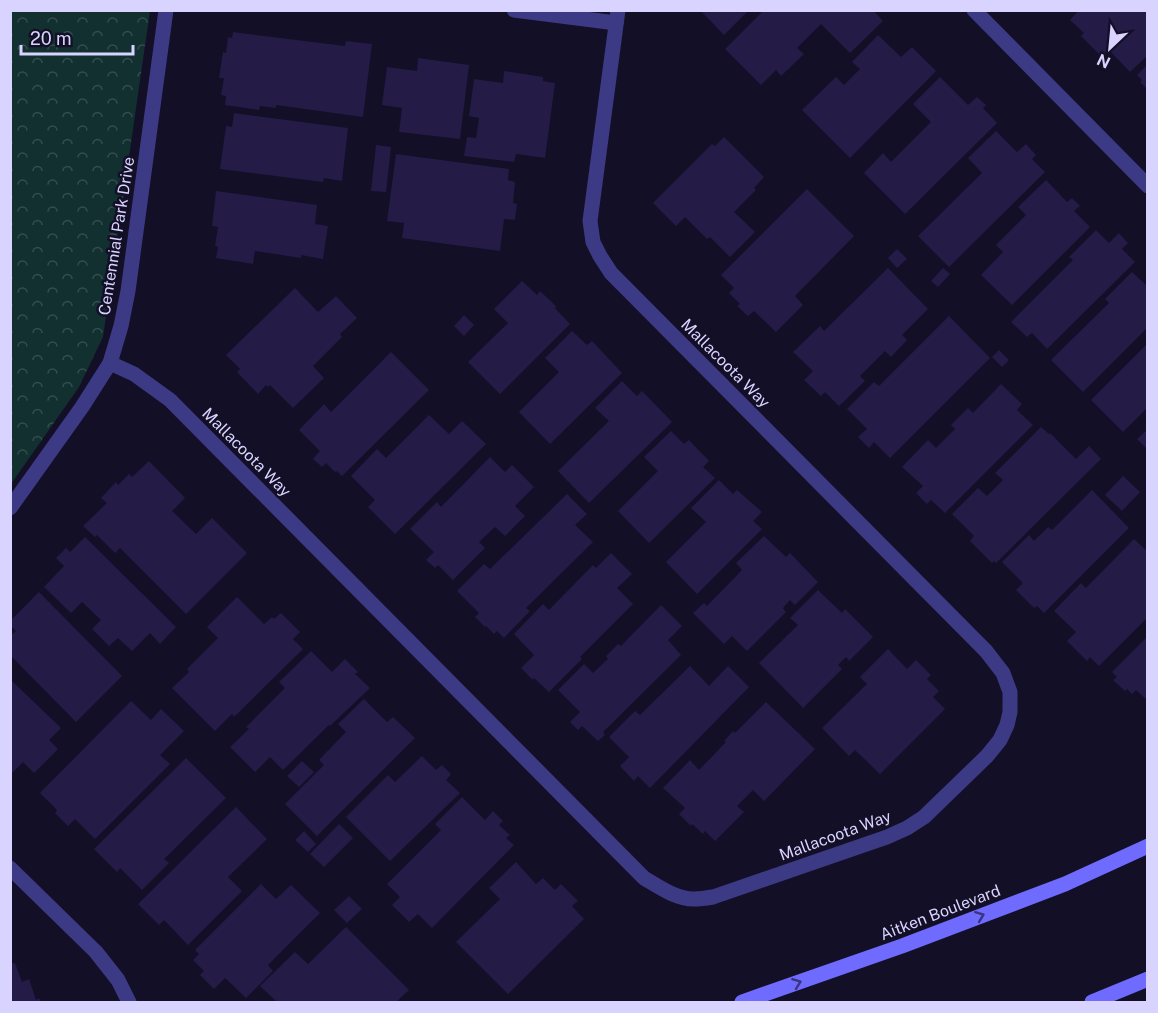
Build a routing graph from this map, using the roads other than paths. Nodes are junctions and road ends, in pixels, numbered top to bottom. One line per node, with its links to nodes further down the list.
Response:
1 (166, 10): 6 (street, Centennial Park Drive)
2 (514, 10): 4 (street)
3 (974, 10): 5 (street)
4 (617, 17): 6 (street, Mallacoota Way)
5 (1148, 186)
6 (110, 363): 7 (street, Centennial Park Drive)
7 (10, 508)
8 (1148, 846): 12 (main road, Aitken Boulevard, one-way to 8)
9 (10, 868): 11 (street)
10 (1148, 979): 13 (main road)
11 (129, 1002)
12 (742, 1002)
13 (1092, 1002)

